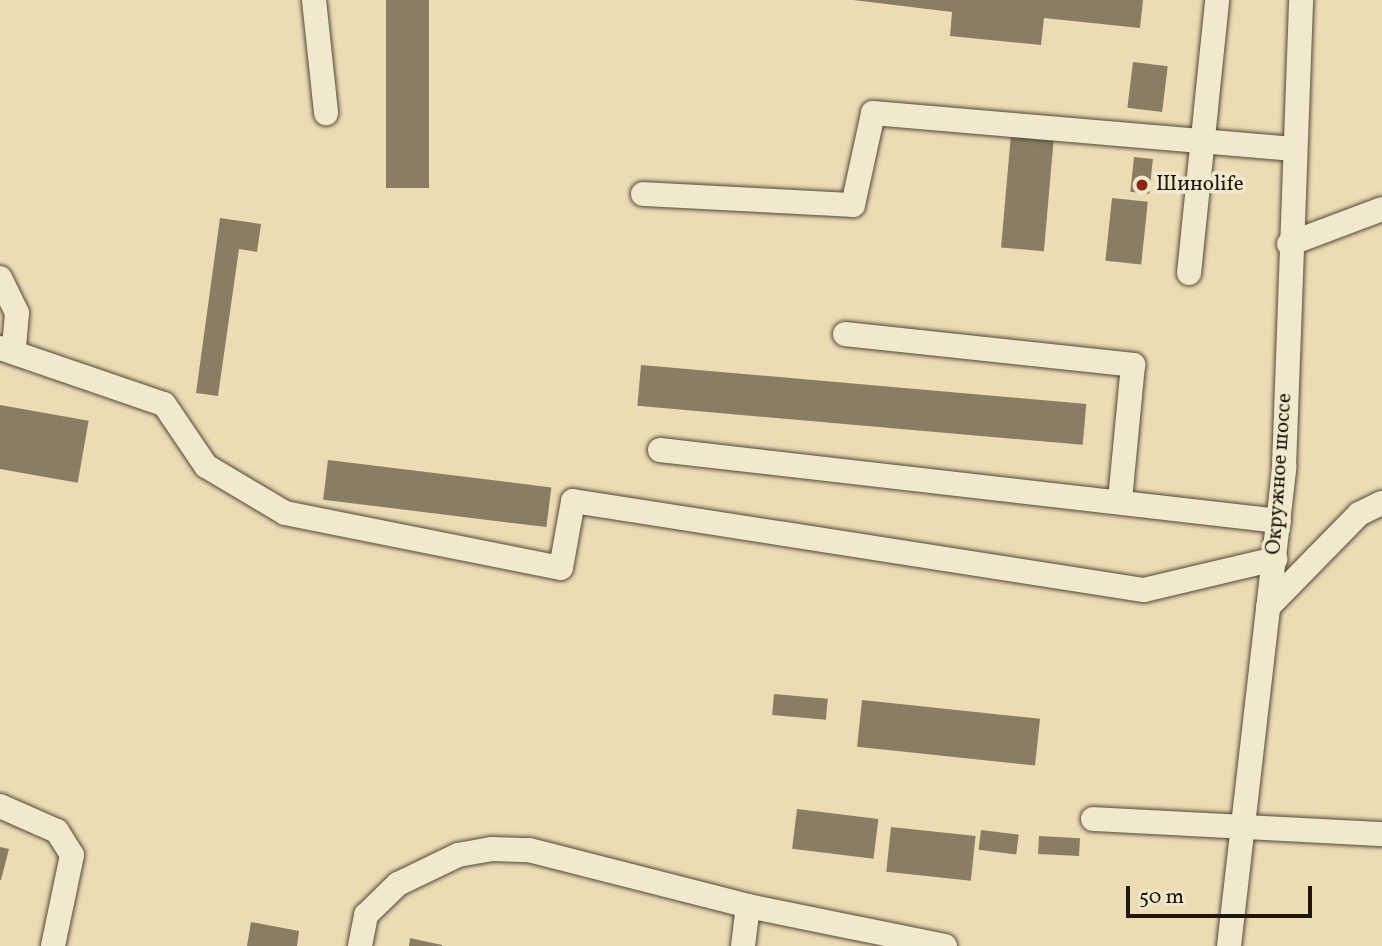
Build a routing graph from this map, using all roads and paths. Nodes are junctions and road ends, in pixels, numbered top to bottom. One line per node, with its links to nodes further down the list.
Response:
1 (314, 0): 4 (street)
2 (1217, 0): 5 (street)
3 (1301, 0): 6 (street, Окружное шоссе)
4 (326, 113)
5 (1205, 141): 6 (street); 7 (street); 10 (street)
6 (1293, 149): 9 (street, Окружное шоссе)
7 (643, 194)
8 (1382, 209): 9 (street)
9 (1289, 244): 17 (street, Окружное шоссе)
10 (1189, 273)
11 (0, 278): 13 (street)
12 (845, 334): 15 (street)
13 (7, 350): 18 (street)
14 (660, 450): 15 (street)
15 (1120, 501): 17 (street)
16 (1382, 503): 19 (street)
17 (1279, 521): 18 (street, Окружное шоссе)
18 (1275, 559): 19 (street, Окружное шоссе)
19 (1268, 607): 22 (street, Окружное шоссе)
20 (0, 806): 25 (street)
21 (1093, 819): 22 (street)
22 (1238, 826): 23 (street); 29 (street, Окружное шоссе)
23 (1382, 834)
24 (748, 906): 26 (street); 27 (street); 28 (street)
25 (53, 946)
26 (360, 946)
27 (743, 946)
28 (945, 946)
29 (1229, 946)

